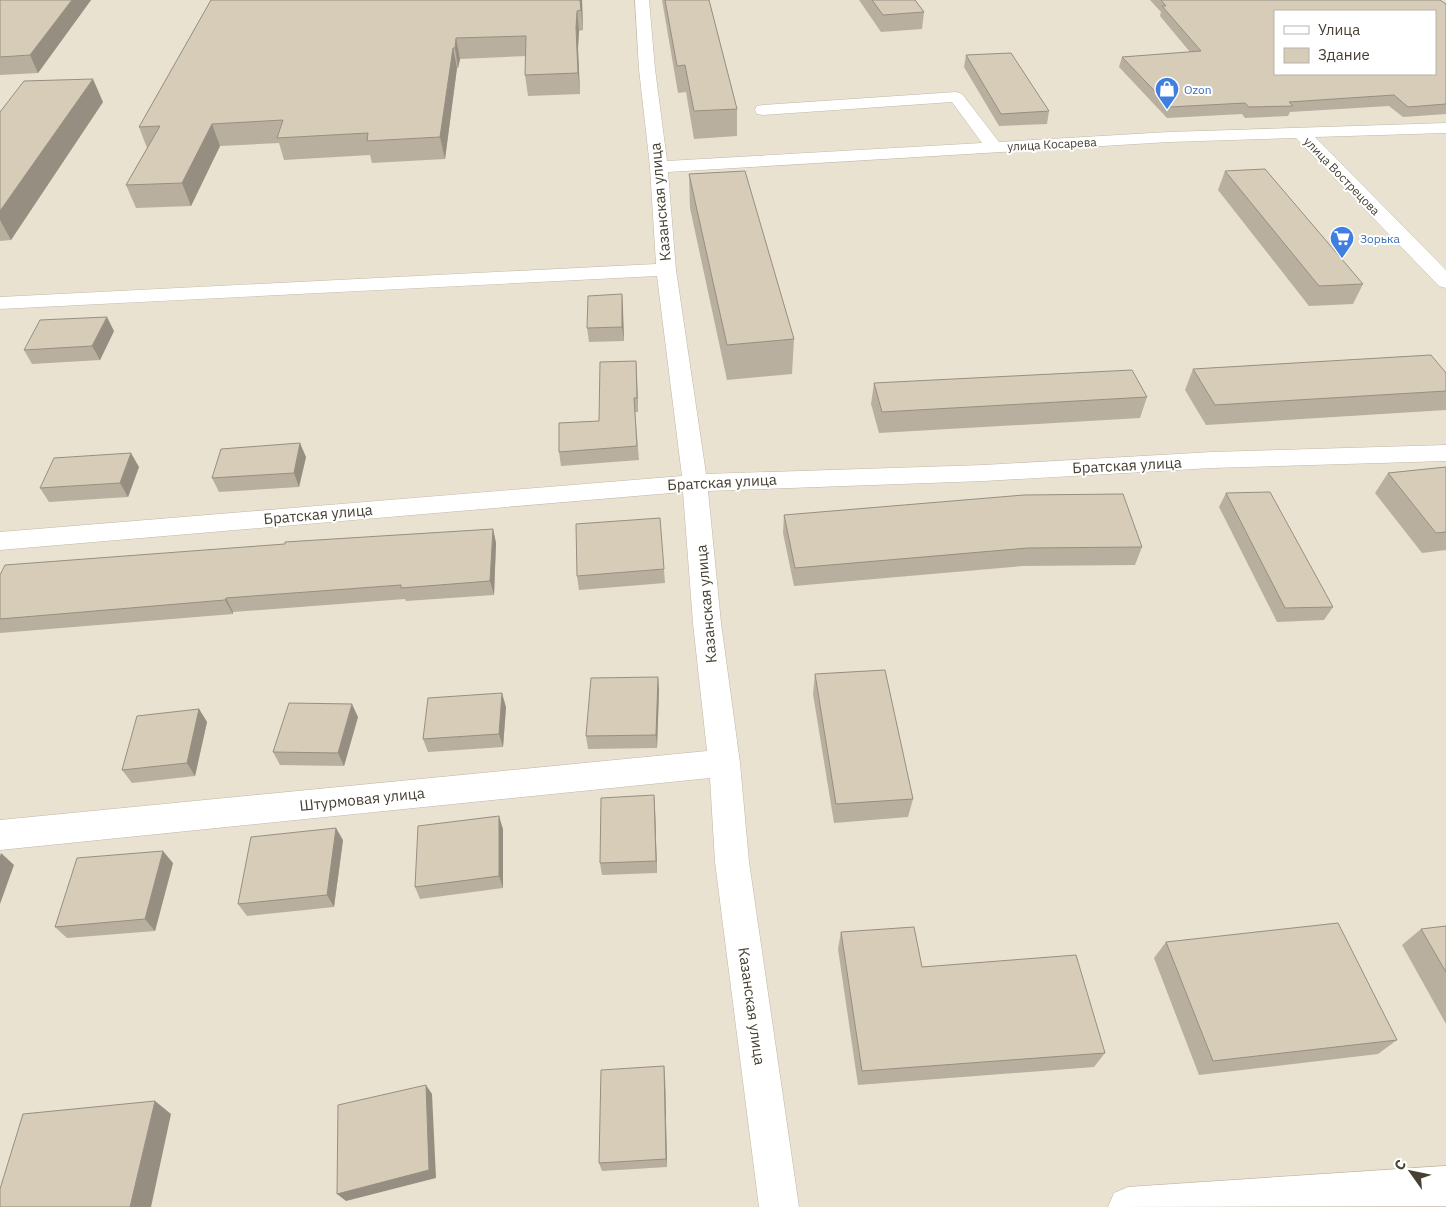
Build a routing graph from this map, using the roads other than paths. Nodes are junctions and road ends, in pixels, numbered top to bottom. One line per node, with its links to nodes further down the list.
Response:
1 (642, 0): 6 (street, Казанская улица)
2 (763, 110): 5 (street)
3 (1446, 128): 4 (street, улица Косарева)
4 (1302, 134): 5 (street, улица Косарева); 8 (street, улица Вострецова)
5 (995, 148): 6 (street, улица Косарева)
6 (659, 167): 7 (street, Казанская улица)
7 (666, 270): 9 (street); 11 (street, Казанская улица)
8 (1446, 282)
9 (0, 303)
10 (1446, 453): 11 (street, Братская улица)
11 (695, 483): 12 (street, Братская улица); 13 (street, Казанская улица)
12 (0, 541)
13 (724, 763): 14 (street, Штурмовая улица); 16 (street, Казанская улица)
14 (0, 835)
15 (1446, 1186): 17 (street)
16 (779, 1207)
17 (1128, 1207)

